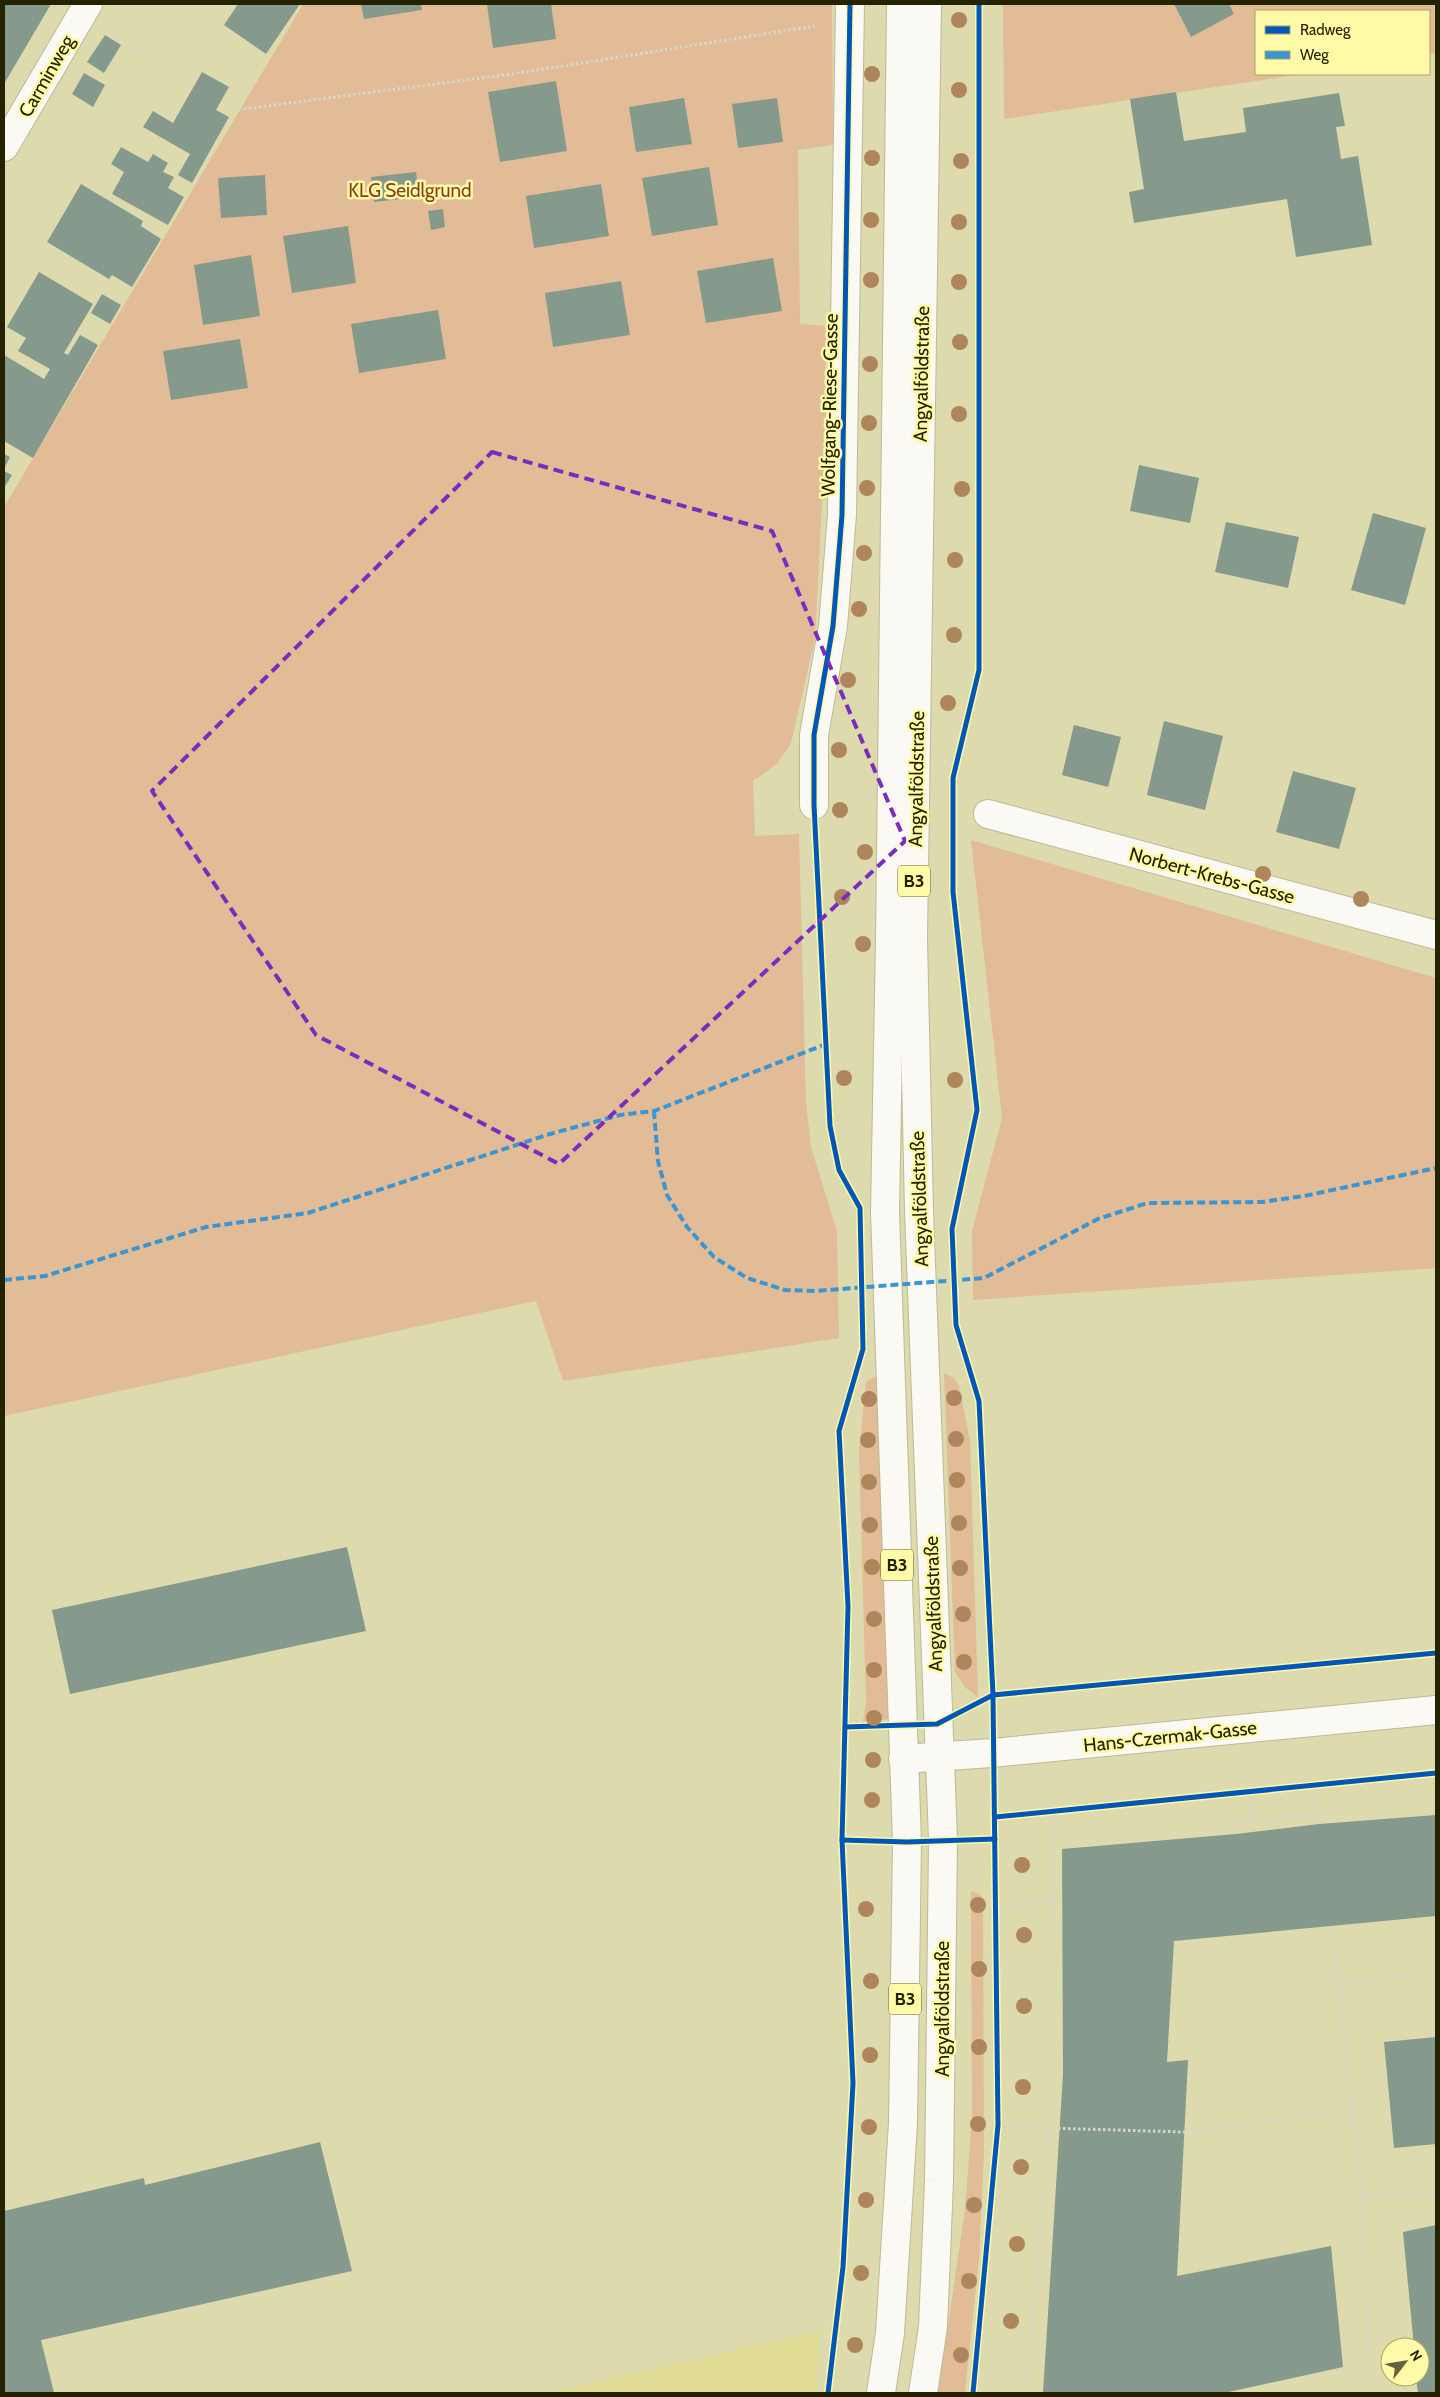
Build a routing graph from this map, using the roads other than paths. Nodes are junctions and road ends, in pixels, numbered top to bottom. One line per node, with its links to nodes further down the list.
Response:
1 (901, 4): 11 (main road, Angyalföldstraße / B3)
2 (927, 4): 10 (main road, Angyalföldstraße / B3)
3 (83, 12): 5 (main road, Carminweg)
4 (850, 12): 6 (main road, Wolfgang-Riese-Gasse)
5 (4, 147)
6 (814, 805)
7 (988, 814): 8 (main road, Norbert-Krebs-Gasse)
8 (1436, 935)
9 (1436, 1710): 10 (main road, Hans-Czermak-Gasse)
10 (938, 1757): 11 (main road, Hans-Czermak-Gasse); 13 (main road, Angyalföldstraße / B3)
11 (903, 1760): 12 (main road, Angyalföldstraße / B3)
12 (881, 2393)
13 (923, 2393)

